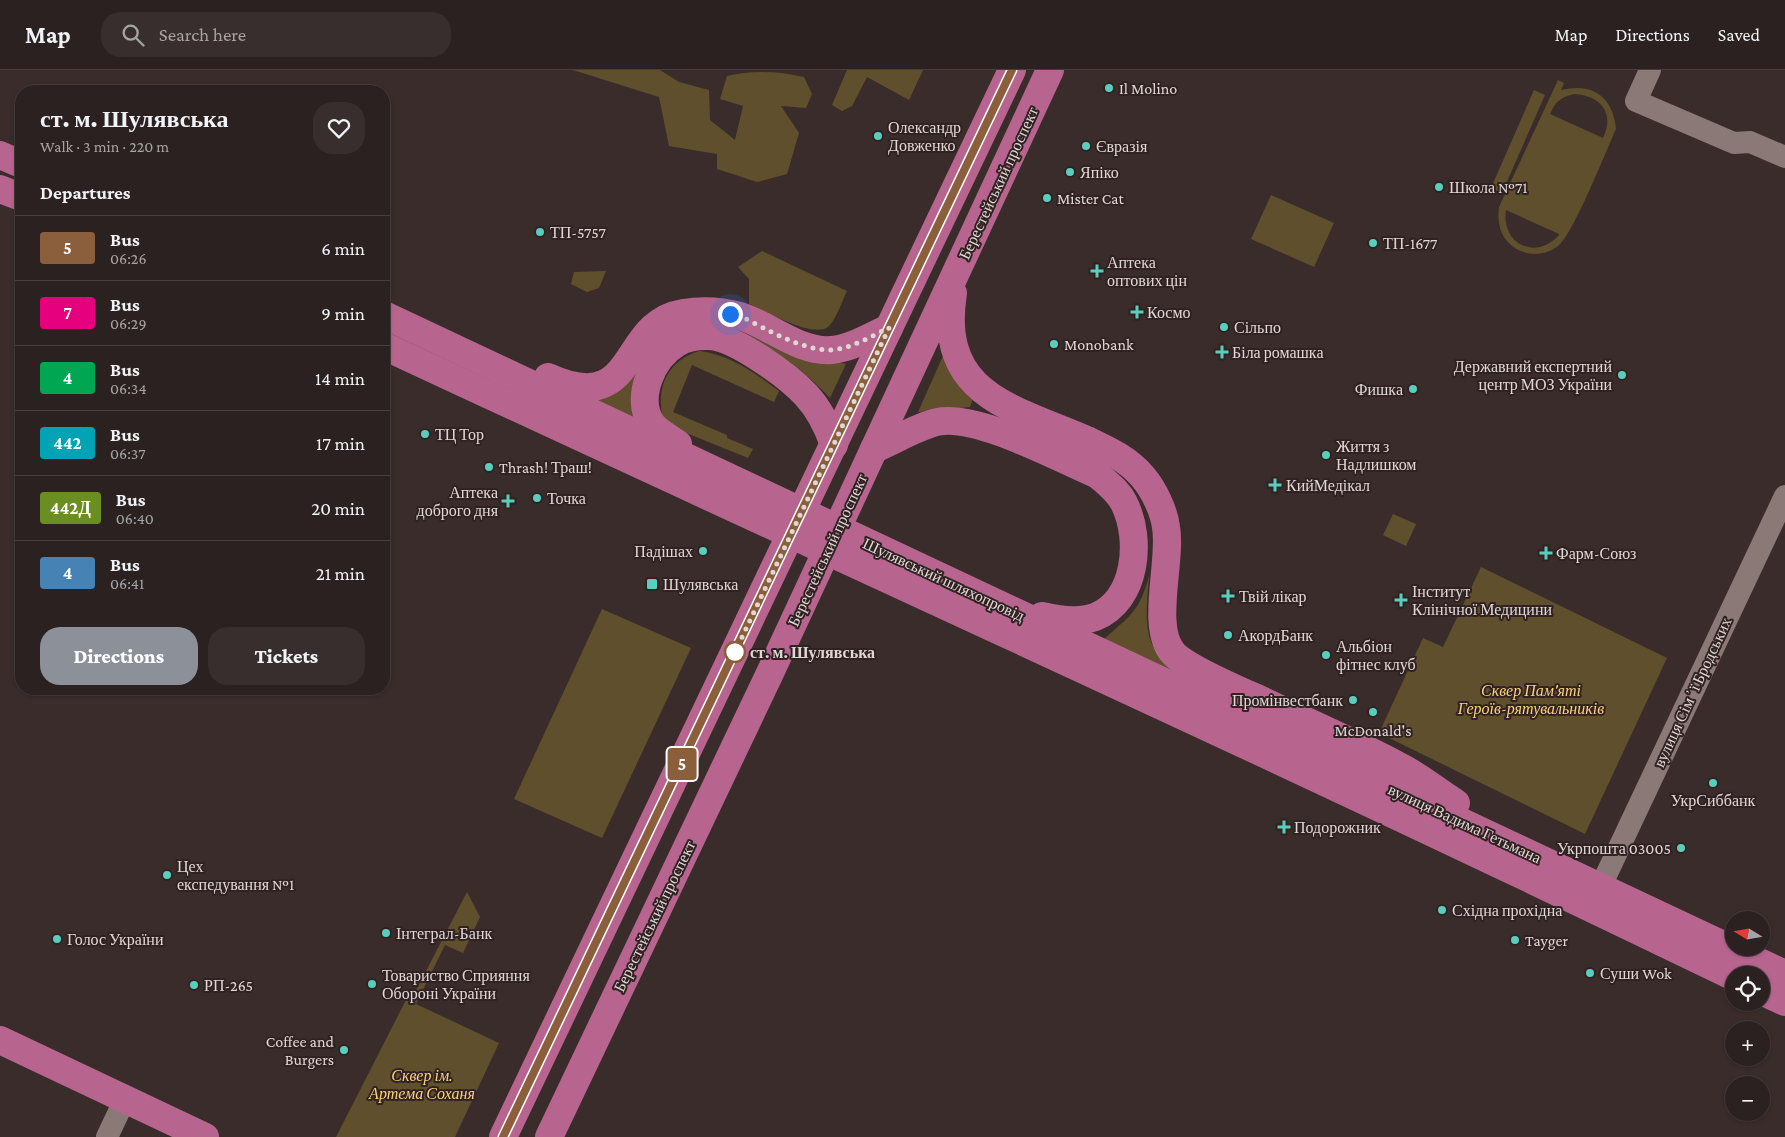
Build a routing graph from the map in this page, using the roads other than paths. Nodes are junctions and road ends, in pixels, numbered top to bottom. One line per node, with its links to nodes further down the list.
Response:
1 (1012, 70): 12 (main road)
2 (1050, 70): 9 (main road, Берестейський проспект)
3 (1650, 70): 5 (street)
4 (0, 155): 6 (main road)
5 (1785, 157)
6 (15, 161)
7 (0, 189): 8 (main road)
8 (15, 195)
9 (957, 269): 15 (main road, Берестейський проспект); 20 (main road)
10 (390, 316): 12 (main road)
11 (390, 317): 16 (main road, Шулявський шляхопровід)
12 (889, 328): 14 (main road)
13 (390, 349): 19 (main road, Шулявський шляхопровід)
14 (834, 445): 16 (main road); 30 (main road)
15 (874, 449): 18 (main road); 31 (main road, Берестейський проспект)
16 (713, 470): 18 (main road, Шулявський шляхопровід)
17 (1785, 496): 21 (street, вулиця Сімʼї Бродських)
18 (1001, 605): 19 (main road, Шулявський шляхопровід)
19 (1276, 747): 20 (main road, вулиця Вадима Гетьмана); 22 (main road, вулиця Вадима Гетьмана)
20 (1525, 850): 21 (main road, вулиця Вадима Гетьмана)
21 (1600, 888): 23 (main road, вулиця Вадима Гетьмана)
22 (1725, 974)
23 (1785, 974)
24 (1770, 995): 25 (main road)
25 (1785, 1002)
26 (0, 1040): 27 (main road)
27 (125, 1099): 28 (street); 29 (main road)
28 (107, 1137)
29 (205, 1137)
30 (503, 1137)
31 (549, 1137)

